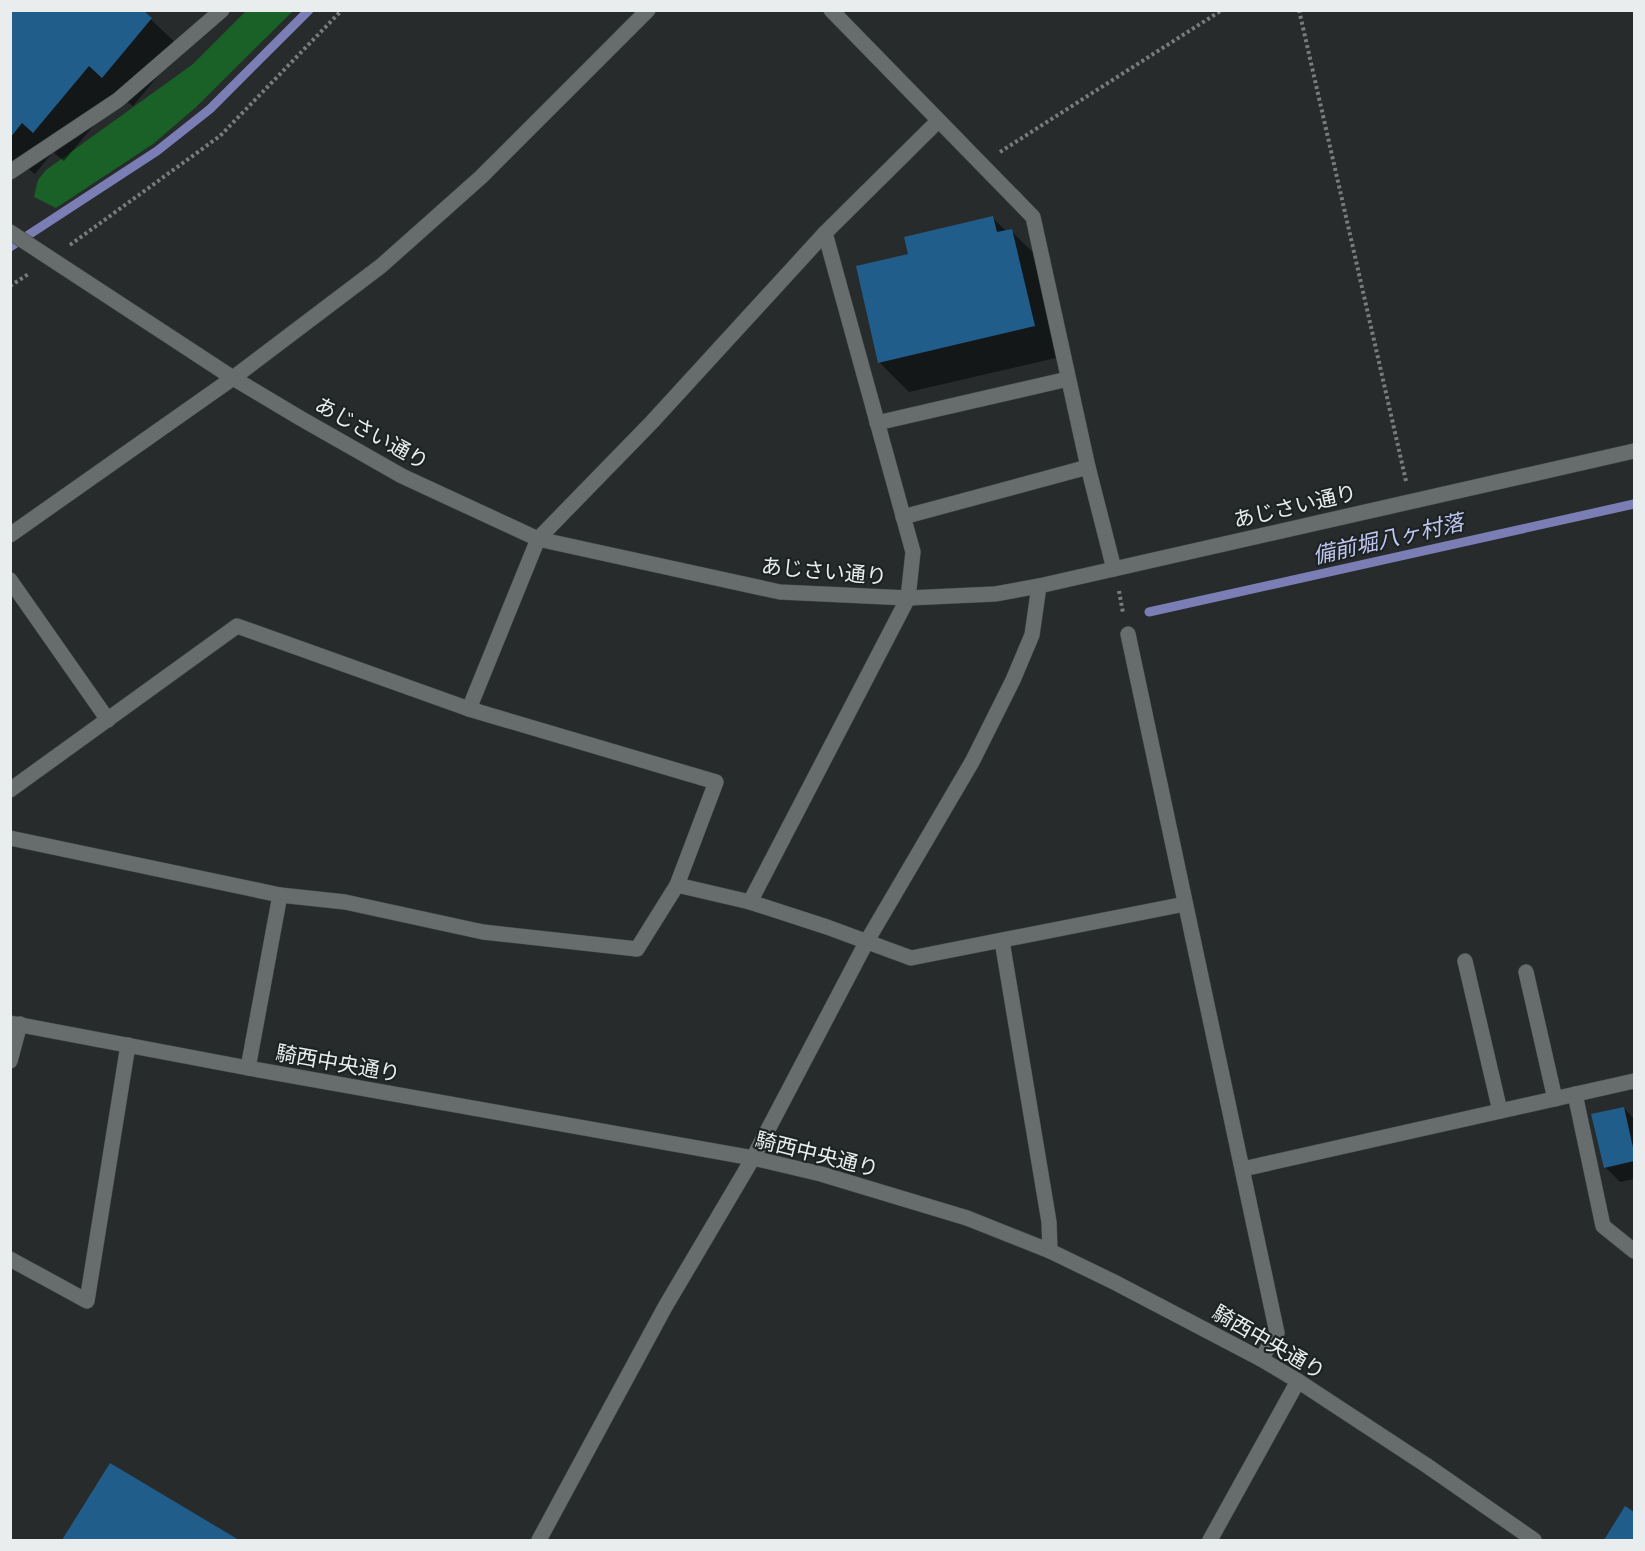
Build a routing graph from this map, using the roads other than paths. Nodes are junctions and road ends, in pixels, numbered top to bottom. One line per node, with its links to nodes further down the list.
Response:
1 (222, 10): 5 (street)
2 (648, 10): 8 (street)
3 (831, 10): 4 (street)
4 (938, 121): 7 (street); 9 (street)
5 (10, 172)
6 (10, 232): 8 (street, あじさい通り)
7 (825, 232): 10 (street); 15 (street)
8 (233, 378): 14 (street); 15 (street, あじさい通り)
9 (1068, 379): 10 (street); 12 (street)
10 (877, 423): 13 (street)
11 (1635, 451): 16 (street, あじさい通り)
12 (1088, 467): 13 (street); 16 (street)
13 (903, 517): 19 (street)
14 (10, 536)
15 (538, 539): 19 (street, あじさい通り); 21 (street)
16 (1114, 569): 18 (street, あじさい通り)
17 (10, 580): 22 (street)
18 (1039, 586): 19 (street, あじさい通り); 29 (street)
19 (908, 598): 27 (street)
20 (1128, 634): 28 (street)
21 (469, 709): 22 (street); 25 (street)
22 (108, 720): 23 (street)
23 (10, 790)
24 (10, 838): 26 (street)
25 (676, 885): 26 (street); 27 (street)
26 (280, 895): 36 (street)
27 (750, 902): 29 (street)
28 (1185, 904): 30 (street); 42 (street)
29 (867, 941): 30 (street); 41 (street)
30 (1002, 941): 43 (street)
31 (1465, 962): 40 (street)
32 (1526, 972): 39 (street)
33 (15, 1024): 34 (street, 騎西中央通り); 35 (street)
34 (128, 1045): 36 (street, 騎西中央通り); 45 (street)
35 (10, 1062)
36 (248, 1068): 41 (street, 騎西中央通り)
37 (1635, 1081): 38 (street)
38 (1575, 1094): 39 (street); 44 (street)
39 (1555, 1099): 40 (street)
40 (1500, 1111): 42 (street)
41 (753, 1158): 43 (street, 騎西中央通り); 48 (street)
42 (1243, 1169): 46 (street)
43 (1050, 1251): 46 (street, 騎西中央通り)
44 (1635, 1251)
45 (10, 1259)
46 (1261, 1359): 47 (street, 騎西中央通り)
47 (1298, 1381): 49 (street); 50 (street, 騎西中央通り)
48 (539, 1540)
49 (1210, 1540)
50 (1534, 1540)

